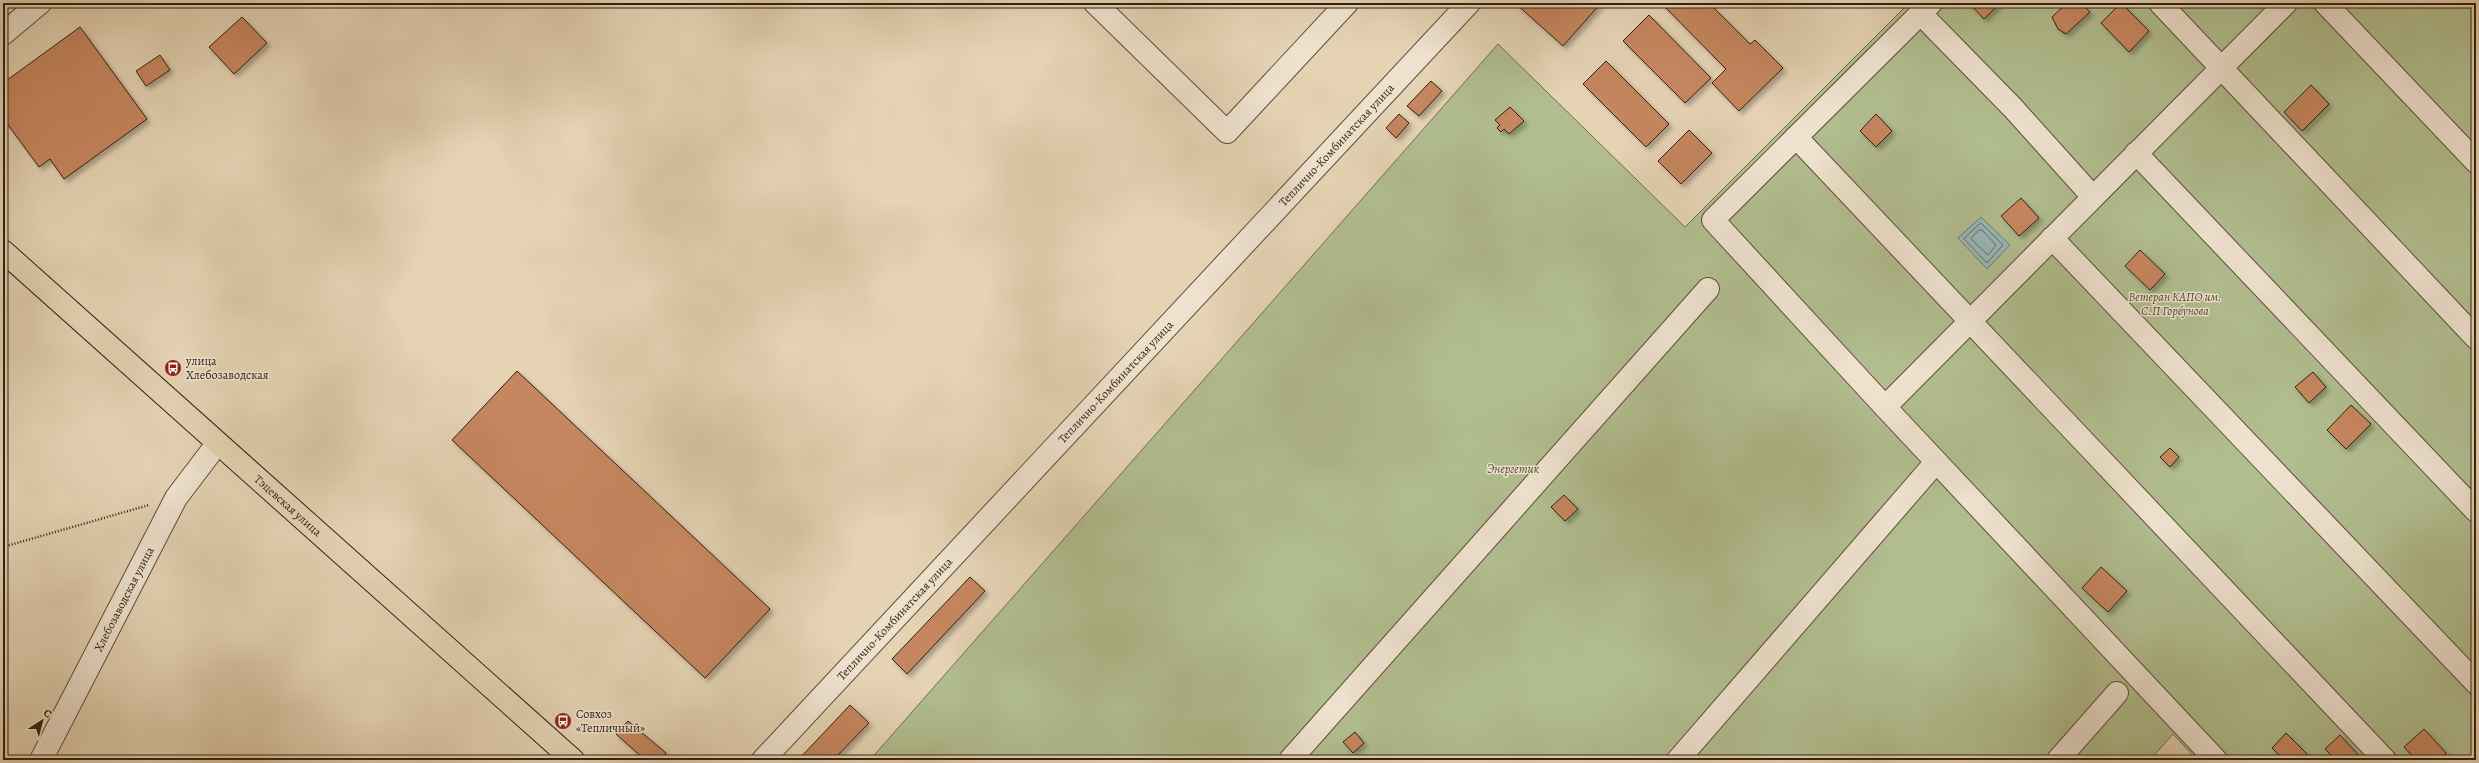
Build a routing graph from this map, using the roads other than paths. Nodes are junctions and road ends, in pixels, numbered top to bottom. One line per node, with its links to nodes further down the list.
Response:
1 (40, 3): 9 (street)
2 (1095, 3): 3 (street)
3 (1347, 3)
4 (1469, 3): 28 (street, Теплично-Комбинатская улица)
5 (2160, 3): 10 (street)
6 (2286, 3): 10 (street)
7 (2325, 3): 13 (street)
8 (1926, 8): 11 (street); 14 (street)
9 (3, 34)
10 (2220, 69): 12 (street); 19 (street)
11 (1796, 137): 18 (street); 20 (street)
12 (2136, 153): 14 (street); 23 (street)
13 (2476, 162)
14 (2092, 197): 15 (street)
15 (2052, 238): 18 (street); 24 (street)
16 (3, 251): 21 (main road, Тэцевская улица)
17 (1708, 289): 29 (street)
18 (1968, 321): 20 (street); 33 (street)
19 (2476, 338)
20 (1885, 408): 22 (street)
21 (217, 444): 26 (street, Хлебозаводская улица); 27 (main road, Тэцевская улица)
22 (1936, 462): 30 (street); 32 (street)
23 (2476, 511)
24 (2476, 684)
25 (2117, 693): 31 (street)
26 (42, 760)
27 (573, 760)
28 (763, 760)
29 (1290, 760)
30 (1678, 760)
31 (2058, 760)
32 (2216, 760)
33 (2385, 760)

